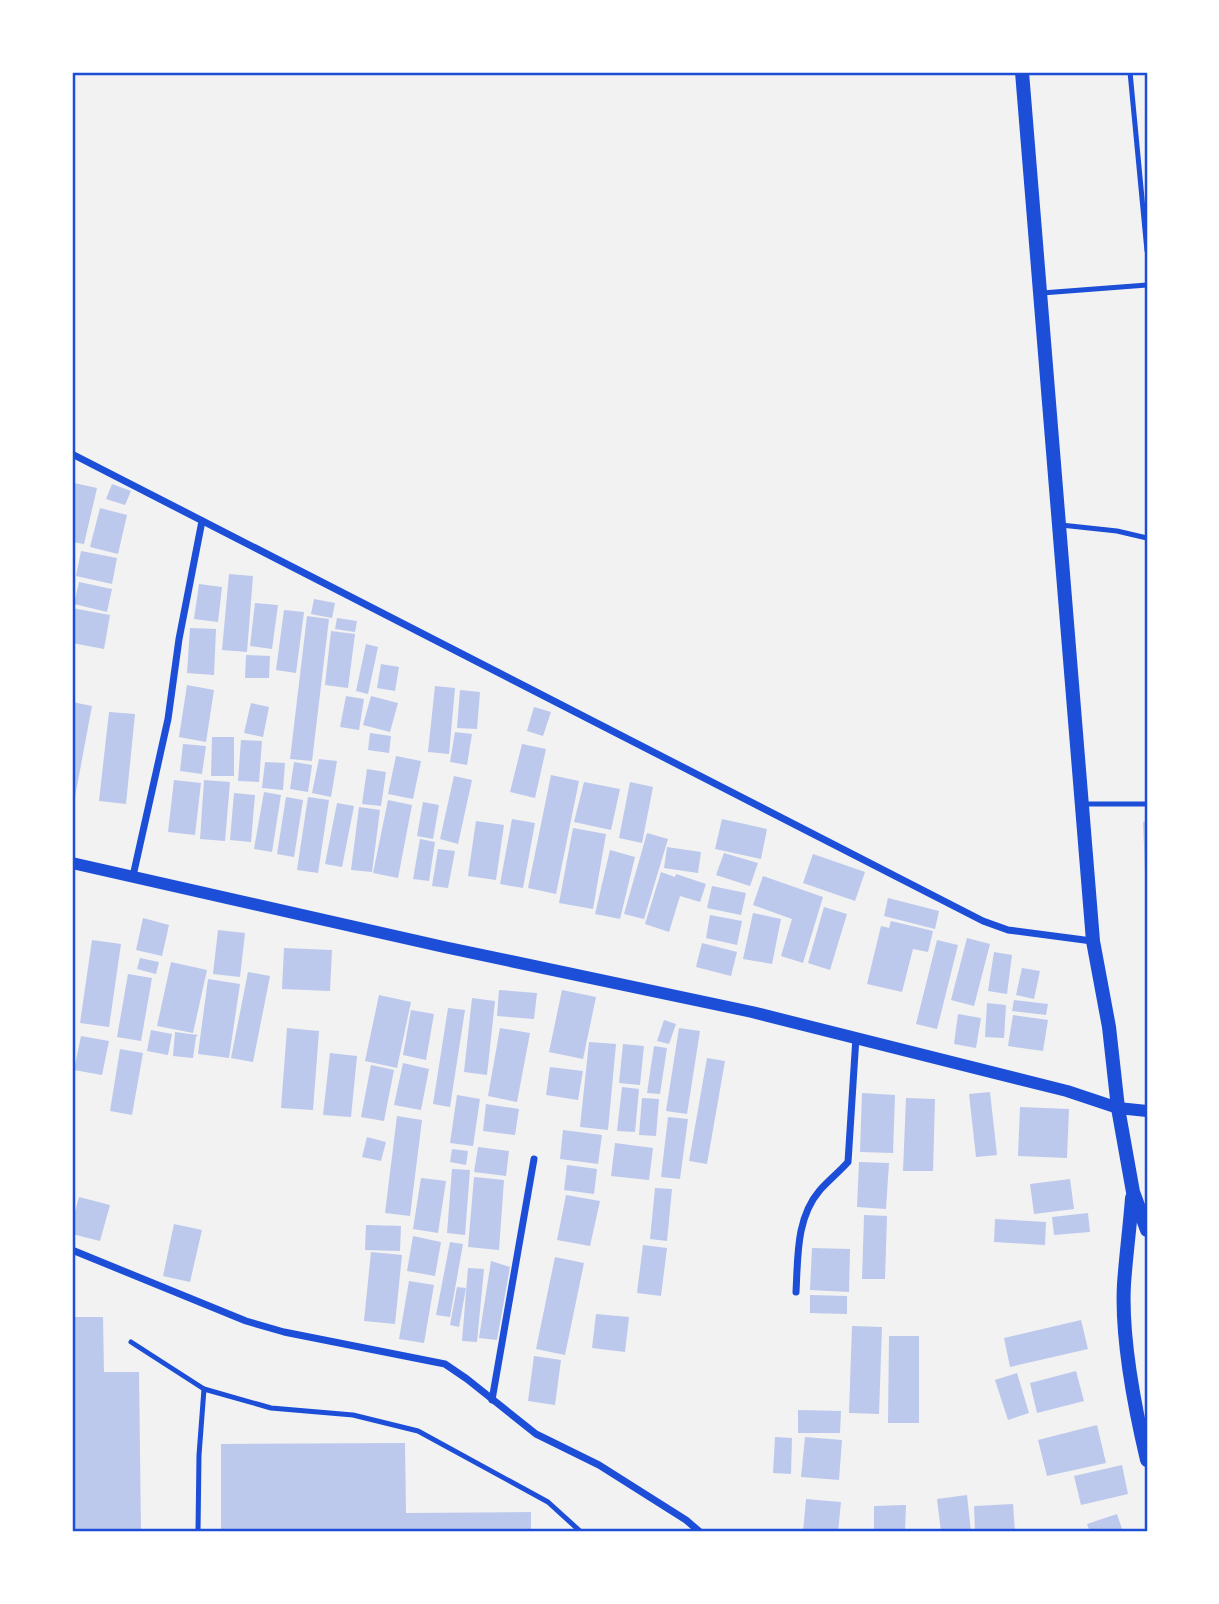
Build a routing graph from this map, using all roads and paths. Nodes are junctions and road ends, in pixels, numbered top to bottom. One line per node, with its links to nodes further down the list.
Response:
1 (1022, 72): 5 (main road)
2 (1130, 72): 3 (lane)
3 (1147, 251)
4 (1147, 285): 5 (lane)
5 (1041, 293): 8 (main road)
6 (72, 454): 7 (street)
7 (202, 521): 13 (street); 14 (street)
8 (1059, 524): 9 (lane); 10 (main road)
9 (1147, 538)
10 (1083, 804): 11 (lane); 14 (main road)
11 (1147, 804)
12 (72, 863): 13 (street)
13 (132, 876): 15 (street)
14 (1093, 942): 16 (main road)
15 (856, 1037): 16 (street); 22 (street)
16 (1118, 1108): 17 (street); 19 (main road)
17 (1147, 1111)
18 (534, 1160): 25 (street)
19 (1133, 1192): 20 (main road); 26 (main road)
20 (1147, 1230)
21 (72, 1250): 25 (street)
22 (796, 1292)
23 (131, 1342): 24 (lane)
24 (204, 1389): 27 (lane); 28 (lane)
25 (492, 1400): 29 (street)
26 (1147, 1460)
27 (198, 1532)
28 (581, 1532)
29 (700, 1532)

